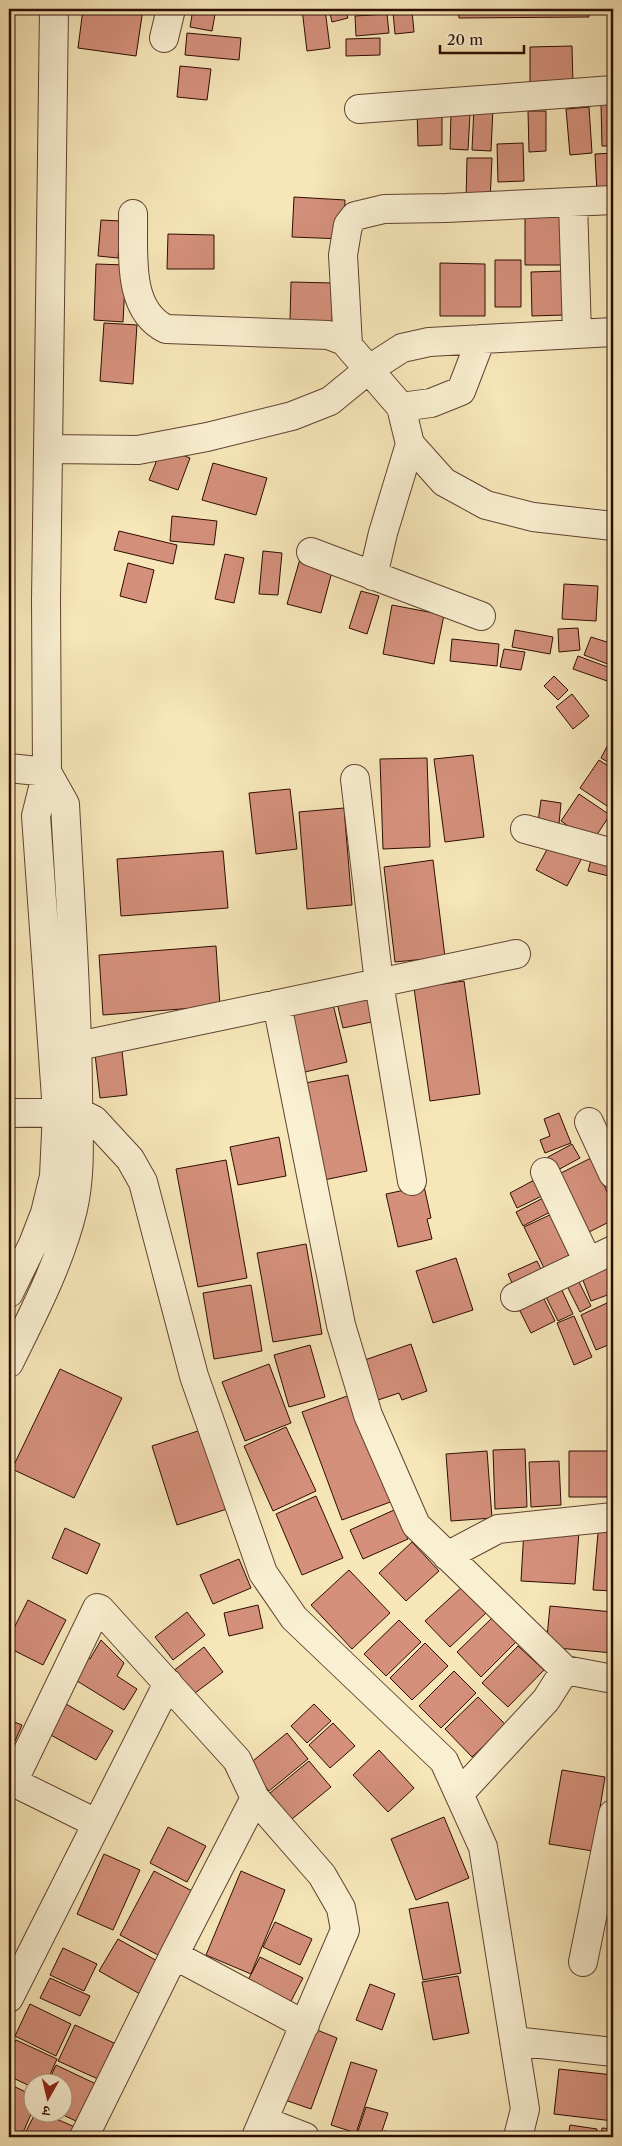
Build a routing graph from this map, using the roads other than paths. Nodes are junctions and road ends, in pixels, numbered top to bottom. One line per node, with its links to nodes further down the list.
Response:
1 (54, 9): 16 (street)
2 (171, 9): 3 (street)
3 (164, 38)
4 (613, 90): 5 (street)
5 (358, 109)
6 (613, 200): 7 (street)
7 (573, 202): 10 (street); 12 (street)
8 (133, 214): 12 (street)
9 (613, 332): 10 (street)
10 (577, 334): 11 (street)
11 (481, 339): 13 (street); 14 (street)
12 (348, 345): 13 (street)
13 (368, 370): 14 (street); 16 (street)
14 (401, 407): 15 (street)
15 (410, 444): 17 (street); 19 (street)
16 (48, 449): 22 (street)
17 (613, 526)
18 (311, 552): 19 (street)
19 (373, 576): 20 (street)
20 (481, 616)
21 (9, 768): 22 (street)
22 (48, 772): 29 (street); 30 (street)
23 (356, 779): 27 (street)
24 (525, 829): 25 (street)
25 (613, 853)
26 (516, 954): 27 (street)
27 (379, 983): 28 (street); 35 (street)
28 (277, 1004): 29 (street); 42 (street)
29 (78, 1046): 30 (street)
30 (67, 1112): 31 (street); 38 (street); 40 (street); 46 (street)
31 (9, 1113)
32 (589, 1122): 34 (street)
33 (545, 1172): 37 (street)
34 (613, 1174)
35 (412, 1181)
36 (613, 1250): 37 (street)
37 (588, 1262): 39 (street)
38 (9, 1293)
39 (515, 1297)
40 (9, 1363)
41 (613, 1517): 42 (street)
42 (447, 1556): 43 (street)
43 (565, 1670): 44 (street); 46 (street)
44 (613, 1679)
45 (168, 1683): 47 (street); 49 (street); 49 (street)
46 (459, 1794): 54 (street)
47 (255, 1798): 50 (street); 53 (street)
48 (613, 1814): 51 (street)
49 (96, 1823): 52 (street)
50 (174, 1955): 53 (street); 57 (street)
51 (583, 1962)
52 (9, 1998)
53 (305, 2025): 56 (street)
54 (514, 2041): 55 (street); 59 (street)
55 (613, 2052)
56 (260, 2129): 58 (street)
57 (84, 2137)
58 (306, 2137)
59 (518, 2137)

